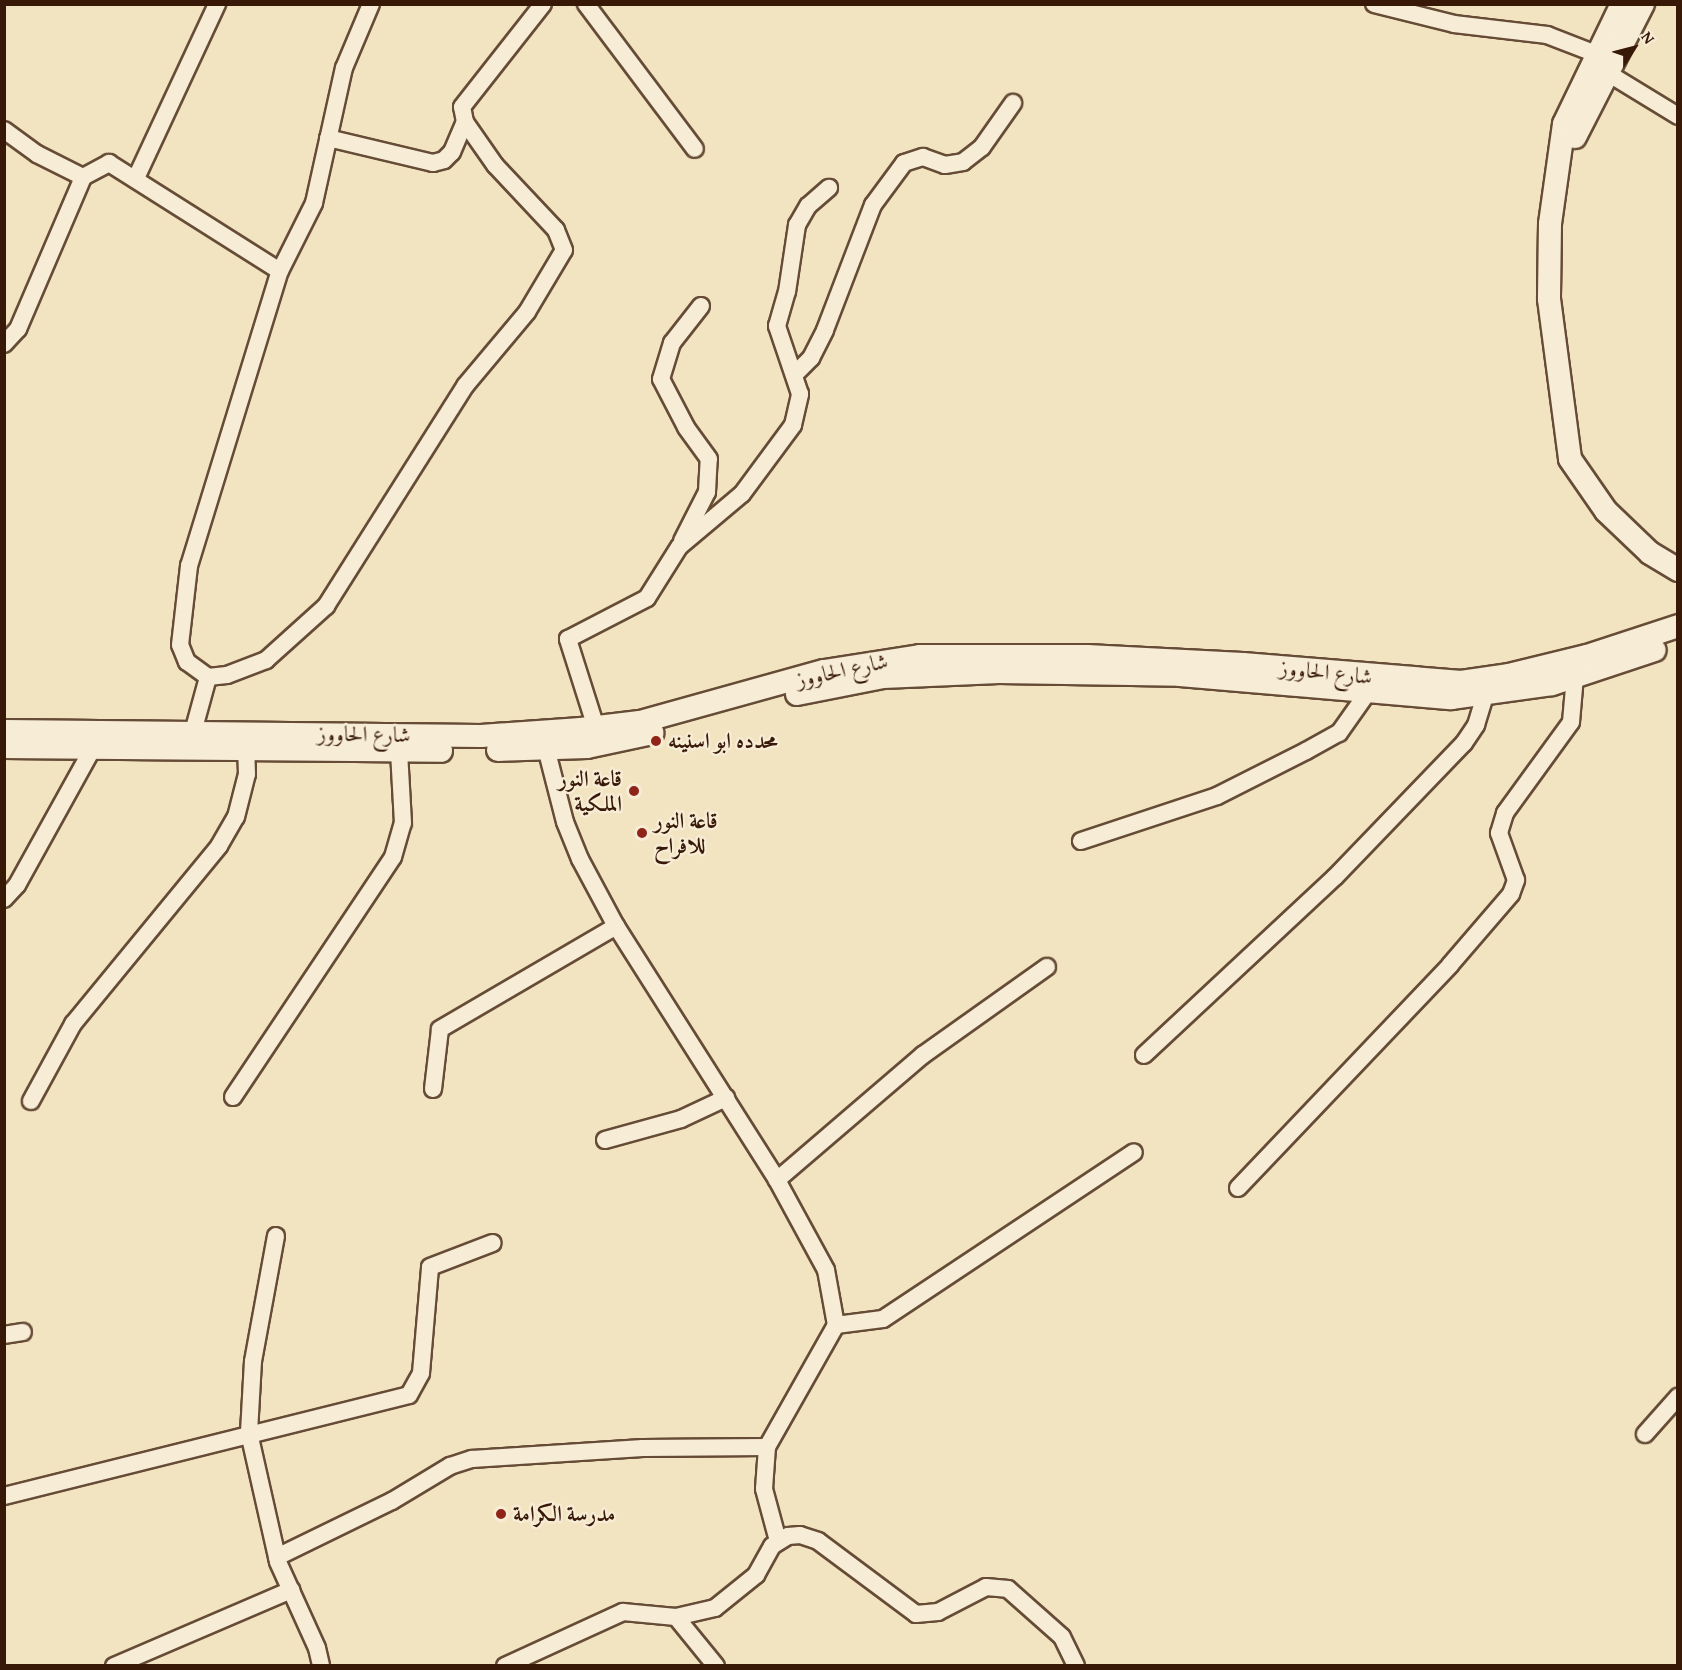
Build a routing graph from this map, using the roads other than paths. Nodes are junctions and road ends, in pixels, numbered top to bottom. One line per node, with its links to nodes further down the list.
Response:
1 (217, 4): 16 (street)
2 (371, 4): 13 (street)
3 (543, 4): 11 (street)
4 (586, 4): 14 (street)
5 (1374, 4): 8 (street)
6 (1622, 4): 8 (main road)
7 (1643, 4): 8 (main road)
8 (1601, 63): 10 (street); 23 (main road)
9 (1013, 103): 21 (street)
10 (1677, 116)
11 (465, 122): 13 (street); 27 (street)
12 (4, 130): 15 (street)
13 (328, 138): 18 (street)
14 (695, 148)
15 (82, 177): 16 (street); 20 (street)
16 (136, 178): 18 (street)
17 (829, 188): 21 (street)
18 (280, 271): 27 (street)
19 (701, 306): 22 (street)
20 (4, 344)
21 (795, 374): 22 (street)
22 (679, 547): 32 (street)
23 (1677, 570)
24 (1677, 626): 32 (main road, شارع الحاووز)
25 (1677, 643): 26 (main road)
26 (1575, 676): 29 (main road); 50 (street)
27 (208, 677): 31 (street)
28 (1368, 692): 29 (main road); 32 (main road); 38 (street)
29 (1485, 695): 42 (street)
30 (4, 731): 31 (main road, شارع الحاووز)
31 (193, 732): 32 (main road, شارع الحاووز)
32 (598, 736): 35 (main road)
33 (4, 747): 34 (main road)
34 (93, 748): 36 (main road); 39 (street)
35 (546, 748): 37 (main road); 40 (street)
36 (246, 750): 37 (main road); 46 (street)
37 (399, 751): 44 (street)
38 (1081, 842)
39 (4, 899)
40 (616, 926): 43 (street); 45 (street)
41 (1047, 967): 49 (street)
42 (1144, 1055)
43 (433, 1089)
44 (233, 1097)
45 (726, 1098): 47 (street); 49 (street)
46 (31, 1101)
47 (606, 1140)
48 (1134, 1152): 53 (street)
49 (777, 1180): 53 (street)
50 (1238, 1188)
51 (276, 1236): 57 (street)
52 (493, 1243): 57 (street)
53 (836, 1325): 59 (street)
54 (23, 1332): 55 (street)
55 (4, 1335)
56 (1677, 1397): 58 (street)
57 (249, 1433): 60 (street); 62 (street)
58 (1646, 1434)
59 (767, 1447): 61 (street); 62 (street)
60 (4, 1496)
61 (778, 1541): 64 (street); 69 (street)
62 (277, 1557): 63 (street)
63 (291, 1590): 65 (street); 66 (street)
64 (676, 1617): 67 (street); 68 (street)
65 (114, 1665)
66 (321, 1665)
67 (505, 1665)
68 (716, 1665)
69 (1076, 1665)

